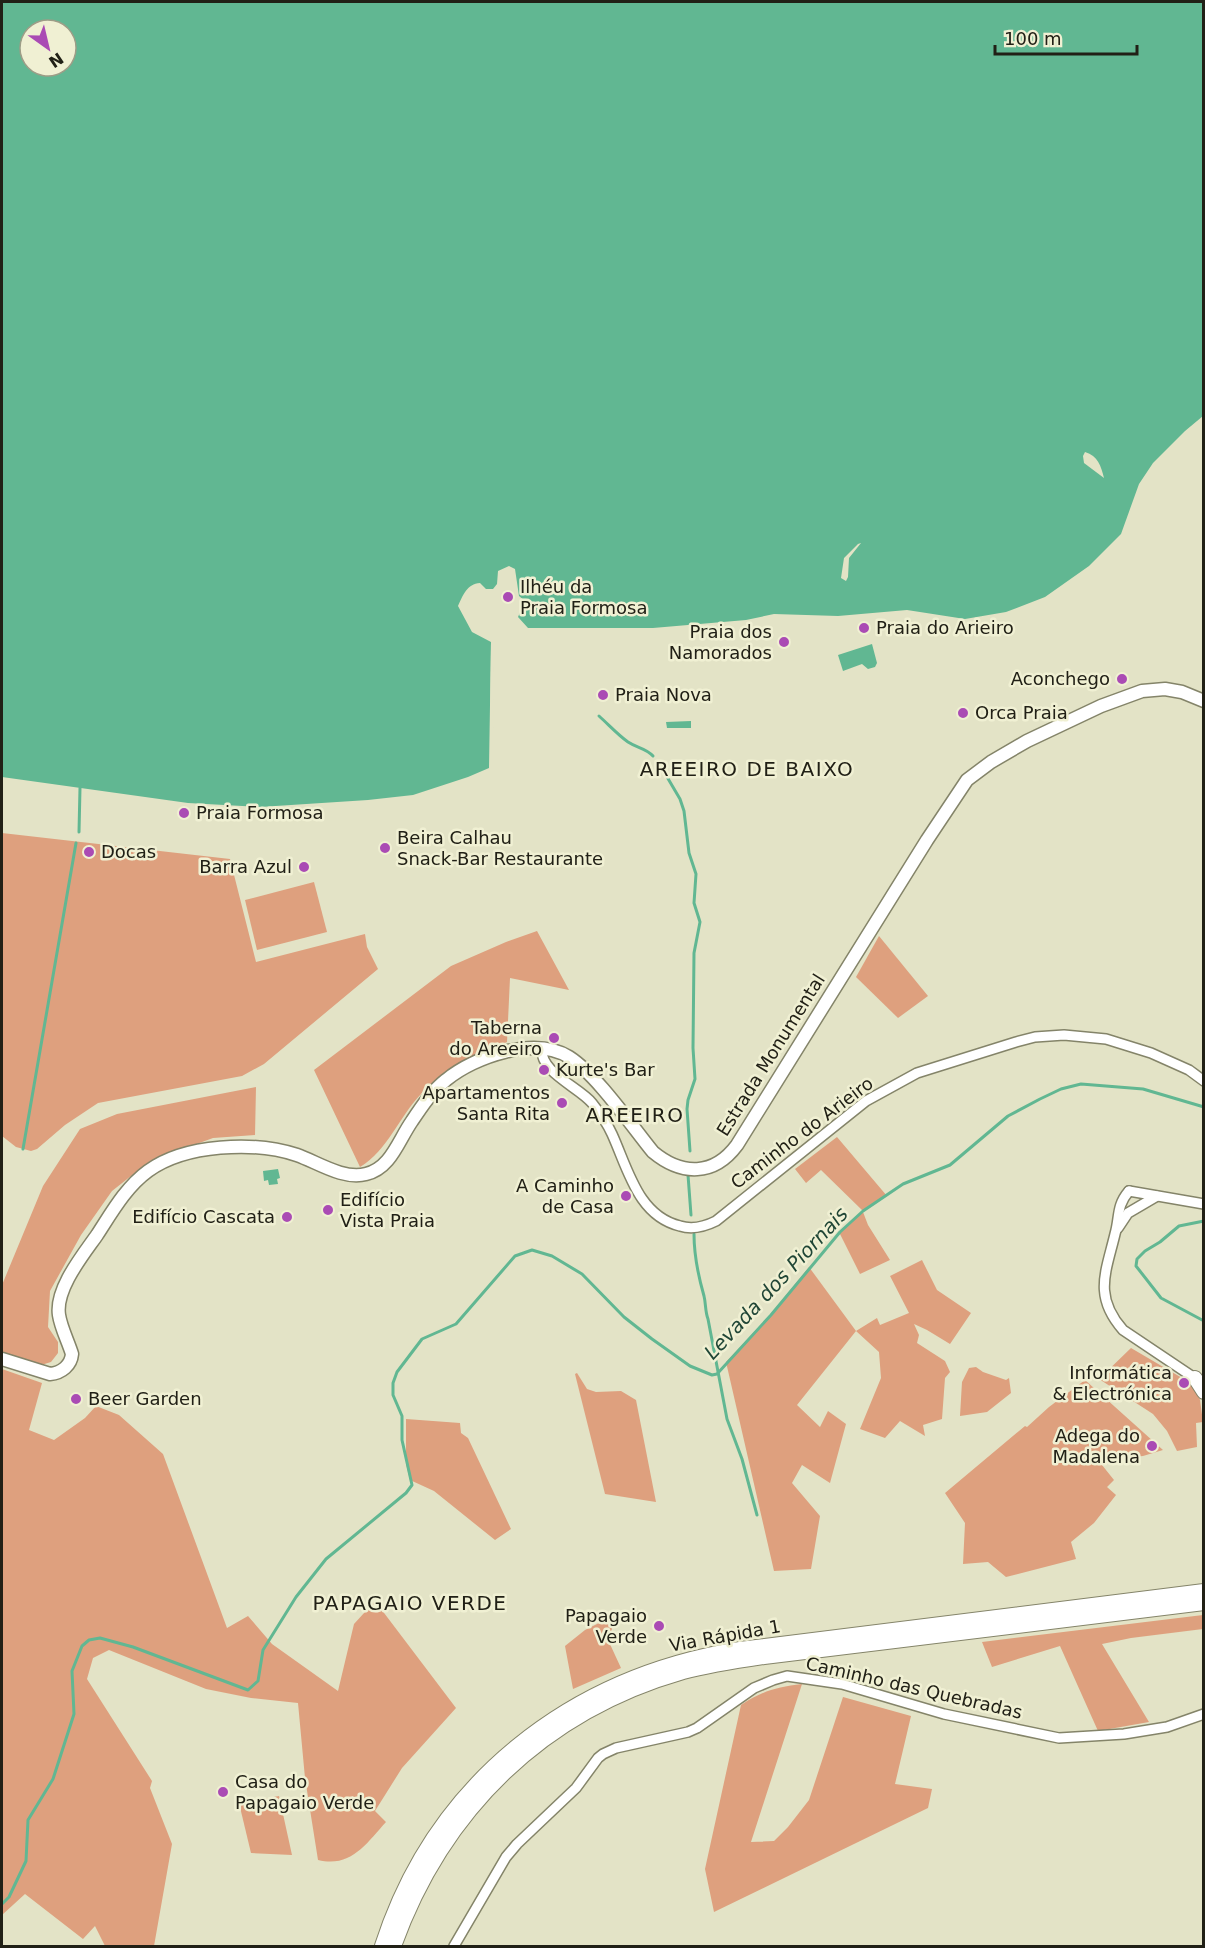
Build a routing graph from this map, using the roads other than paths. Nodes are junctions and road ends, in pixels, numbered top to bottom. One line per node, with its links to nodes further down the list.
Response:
1 (1203, 701): 2 (main road, Estrada Monumental)
2 (542, 1048): 3 (street, Caminho do Arieiro); 9 (main road, Estrada Monumental)
3 (1203, 1081)
4 (1129, 1191): 5 (street); 7 (street); 8 (street)
5 (1157, 1197): 6 (street); 7 (street)
6 (1203, 1204)
7 (1128, 1214): 8 (street)
8 (1116, 1232): 10 (street)
9 (2, 1359)
10 (1199, 1381): 11 (highway)
11 (1203, 1392)
12 (1203, 1587): 14 (highway)
13 (1203, 1591): 14 (highway, Via Rápida 1)
14 (1184, 1594): 16 (highway, Via Rápida 1)
15 (1203, 1603): 16 (highway, Via Rápida 1)
16 (649, 1677): 17 (highway, Via Rápida 1)
17 (623, 1687): 19 (highway, Via Rápida 1); 20 (highway, Via Rápida 1)
18 (1203, 1714): 21 (street, Caminho das Quebradas)
19 (382, 1947)
20 (394, 1947)
21 (454, 1947)

